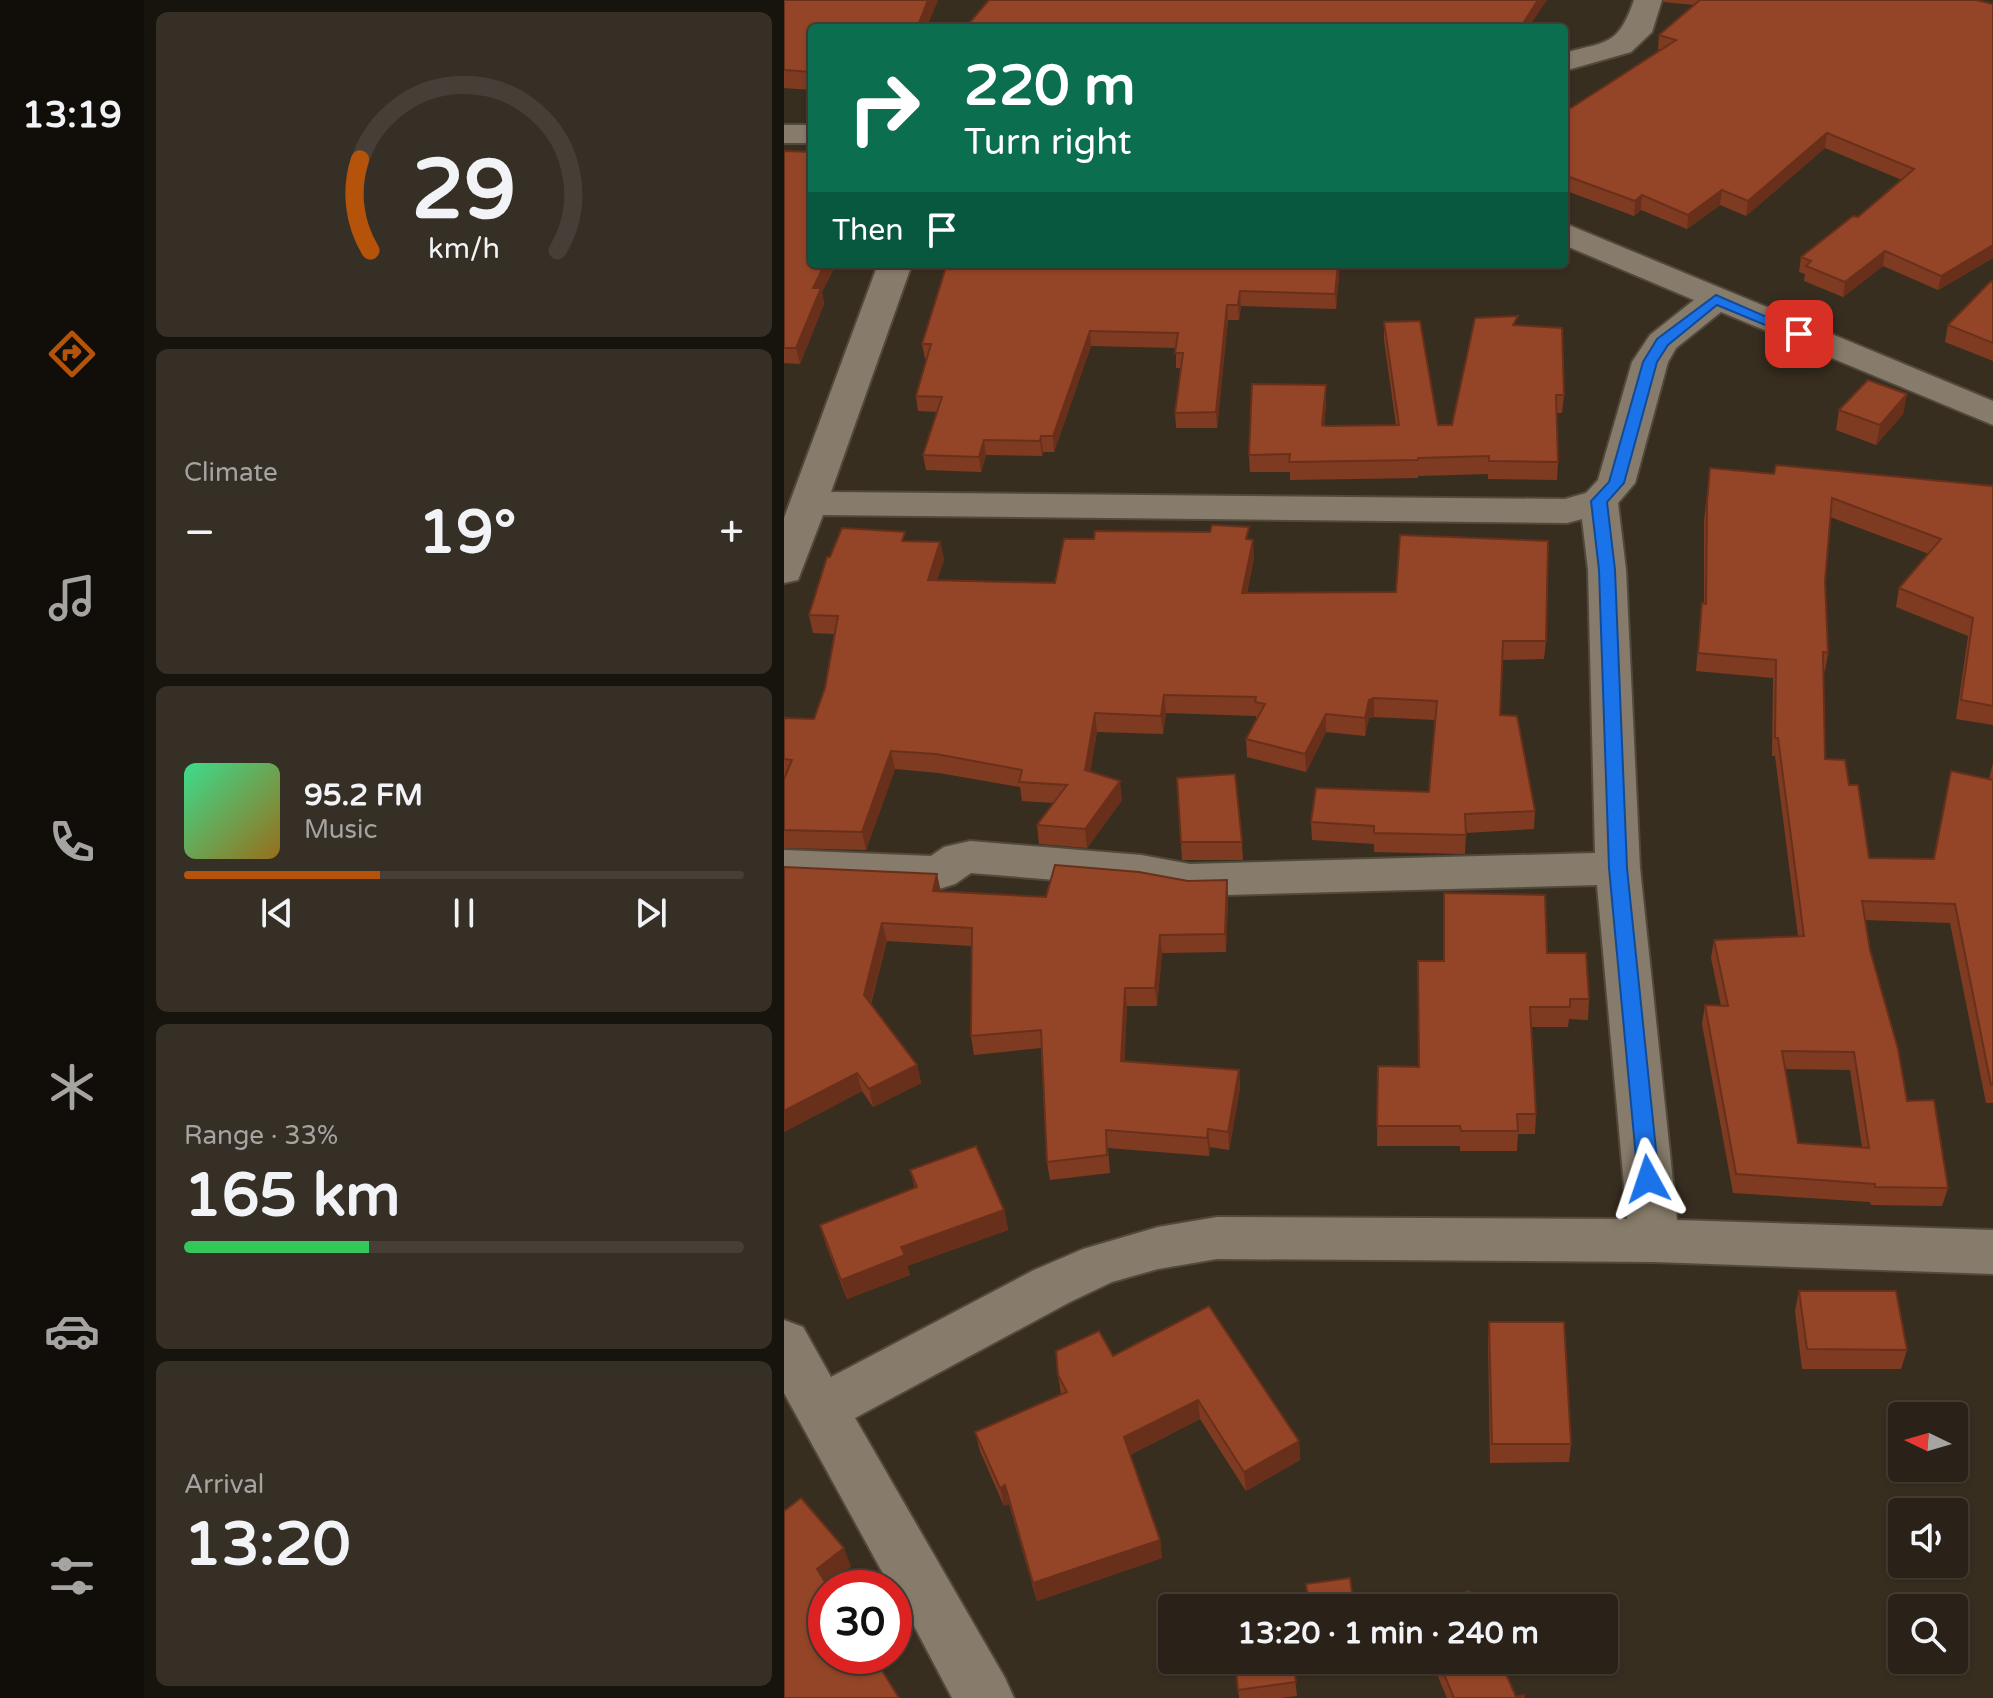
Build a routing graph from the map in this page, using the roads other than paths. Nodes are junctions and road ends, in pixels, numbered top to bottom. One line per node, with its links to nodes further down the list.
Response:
1 (1648, 0): 2 (street)
2 (1568, 61)
3 (784, 134): 4 (street)
4 (808, 134)
5 (1568, 235): 7 (street)
6 (894, 268): 10 (street)
7 (1716, 299): 8 (street); 9 (street)
8 (1993, 414)
9 (1599, 501): 10 (street); 13 (street)
10 (808, 503): 11 (street)
11 (784, 571)
12 (784, 866): 13 (street)
13 (1618, 868): 14 (street)
14 (1654, 1241): 15 (street); 17 (street)
15 (1993, 1252)
16 (784, 1343): 17 (street)
17 (821, 1409): 18 (street)
18 (984, 1698)

